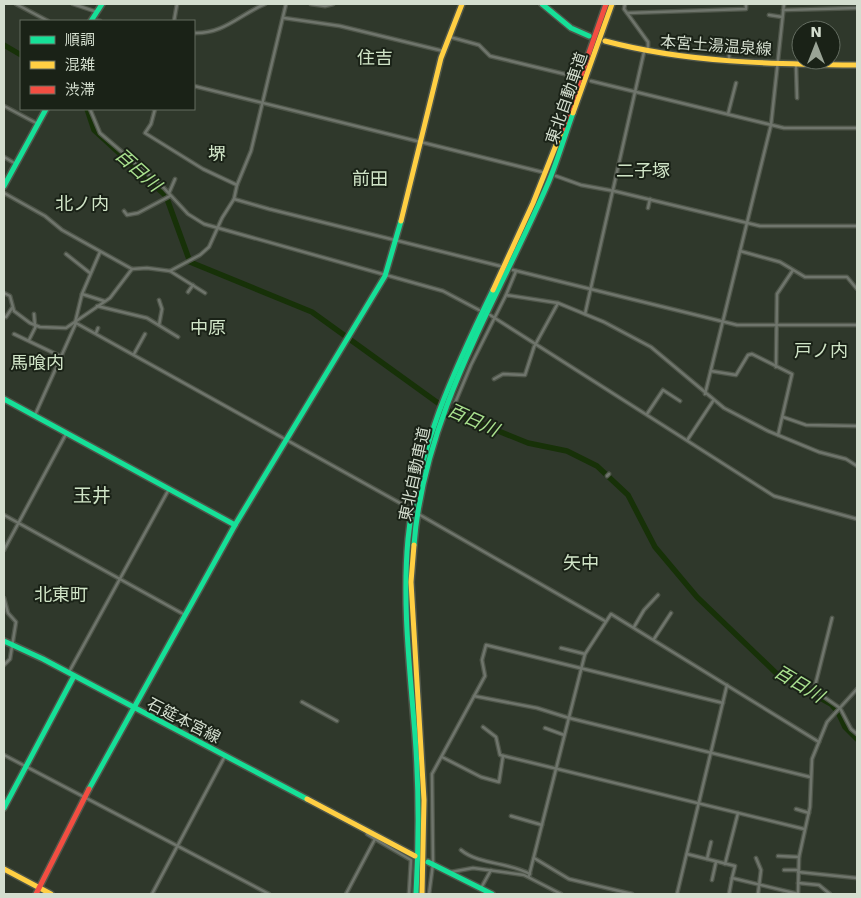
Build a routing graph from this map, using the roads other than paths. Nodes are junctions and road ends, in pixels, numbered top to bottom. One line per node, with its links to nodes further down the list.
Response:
1 (16, 4): 23 (street)
2 (73, 4): 18 (street)
3 (102, 4): 18 (main road)
4 (177, 4): 25 (street)
5 (265, 4): 26 (street)
6 (286, 4): 22 (street)
7 (311, 4): 8 (street)
8 (333, 4)
9 (462, 4): 28 (main road)
10 (542, 4): 27 (main road)
11 (606, 4): 120 (main road, 東北自動車道)
12 (612, 4): 120 (main road, 東北自動車道)
13 (625, 4): 19 (street)
14 (746, 4): 19 (street)
15 (784, 4): 17 (street)
16 (857, 8): 17 (street)
17 (783, 10): 21 (street)
18 (97, 12): 24 (main road)
19 (627, 13): 32 (street)
20 (769, 15): 21 (street)
21 (782, 17): 34 (street)
22 (284, 18): 31 (street); 45 (street)
23 (46, 20)
24 (92, 20)
25 (174, 20)
26 (195, 33)
27 (589, 36)
28 (449, 37): 31 (main road); 39 (street)
29 (605, 41): 32 (main road, 本宮土湯温泉線)
30 (729, 47): 33 (street)
31 (443, 51): 54 (main road)
32 (645, 52): 33 (main road, 本宮土湯温泉線); 43 (street)
33 (728, 60): 34 (main road, 本宮土湯温泉線)
34 (777, 62): 35 (main road, 本宮土湯温泉線); 52 (street)
35 (791, 63)
36 (841, 64): 37 (main road, 本宮土湯温泉線)
37 (857, 65)
38 (796, 70): 44 (street)
39 (578, 77)
40 (591, 80): 43 (street)
41 (736, 83): 50 (street)
42 (195, 86): 45 (street)
43 (635, 91): 50 (street); 62 (street)
44 (797, 98)
45 (263, 103): 54 (street); 60 (street)
46 (4, 106): 51 (street)
47 (45, 110): 51 (main road)
48 (90, 110): 64 (street)
49 (155, 110): 60 (street)
50 (728, 114): 52 (street)
51 (38, 124): 56 (main road)
52 (771, 125): 53 (street); 69 (street)
53 (857, 128)
54 (421, 142): 57 (street); 72 (main road)
55 (4, 158): 56 (street)
56 (16, 164): 61 (main road)
57 (542, 172)
58 (556, 176): 62 (street)
59 (175, 179): 64 (street)
60 (236, 185): 65 (street)
61 (4, 186)
62 (614, 191): 66 (street); 84 (street)
63 (4, 193): 74 (street)
64 (168, 196): 68 (street); 71 (street)
65 (234, 198): 71 (street); 72 (street)
66 (650, 199): 67 (street); 69 (street)
67 (648, 208)
68 (124, 211)
69 (746, 223): 70 (street); 73 (street)
70 (857, 226)
71 (217, 228): 79 (street); 81 (street)
72 (396, 241): 76 (street); 81 (main road)
73 (740, 251): 78 (street); 101 (street)
74 (100, 252): 77 (street); 80 (street)
75 (66, 254): 80 (street)
76 (500, 266)
77 (132, 269): 79 (street); 91 (street)
78 (793, 270): 83 (street); 104 (street)
79 (170, 271): 82 (street)
80 (90, 273): 88 (street)
81 (385, 276): 95 (street); 132 (main road)
82 (193, 285): 85 (street); 87 (street)
83 (857, 289)
84 (592, 290): 89 (street); 97 (street); 101 (street)
85 (188, 292)
86 (4, 293): 94 (street)
87 (205, 293)
88 (82, 294): 91 (street); 102 (street)
89 (506, 295): 92 (street); 100 (street)
90 (159, 300): 103 (street)
91 (104, 301): 93 (street)
92 (558, 303): 97 (street); 113 (street)
93 (97, 306): 102 (street); 103 (street)
94 (12, 307): 99 (street); 106 (street)
95 (479, 310)
96 (34, 314): 106 (street)
97 (585, 314): 119 (street)
98 (490, 315): 100 (street)
99 (6, 317)
100 (495, 317): 113 (street); 124 (street)
101 (723, 321): 104 (street); 117 (street)
102 (75, 323): 106 (street); 108 (street); 115 (street)
103 (159, 325): 111 (street)
104 (776, 325): 105 (street); 116 (street)
105 (857, 325)
106 (36, 326): 112 (street)
107 (98, 328): 108 (street)
108 (96, 333): 114 (street)
109 (14, 334): 112 (street)
110 (145, 334): 114 (street)
111 (178, 337)
112 (29, 341): 115 (street)
113 (536, 343): 118 (street); 126 (street)
114 (134, 354): 132 (street)
115 (62, 357): 127 (street)
116 (776, 367): 117 (street); 128 (street)
117 (711, 370): 119 (street)
118 (494, 379)
119 (705, 394): 123 (street)
120 (444, 398): 125 (main road, 東北自動車道)
121 (4, 399): 127 (main road)
122 (680, 401): 126 (street)
123 (713, 401): 131 (street); 133 (street)
124 (455, 402)
125 (440, 409): 225 (main road, 東北自動車道); 226 (main road, 東北自動車道)
126 (647, 414): 133 (street)
127 (35, 416): 130 (main road)
128 (783, 417): 129 (street); 131 (street)
129 (857, 426)
130 (66, 434): 135 (main road); 140 (street)
131 (778, 435): 134 (street)
132 (285, 440): 136 (street); 141 (main road)
133 (688, 440): 139 (street)
134 (857, 466)
135 (169, 489): 141 (main road); 143 (street)
136 (409, 508)
137 (4, 515): 140 (street)
138 (420, 515): 149 (street)
139 (857, 519)
140 (18, 523): 142 (street); 143 (street)
141 (235, 525): 147 (main road)
142 (4, 550)
143 (120, 580): 147 (street); 158 (street)
144 (658, 595): 150 (street)
145 (4, 598): 153 (street)
146 (671, 613): 151 (street)
147 (185, 615): 164 (main road)
148 (832, 618): 165 (street)
149 (606, 621): 150 (street); 155 (street)
150 (634, 626): 151 (street)
151 (654, 639): 159 (street)
152 (4, 641): 153 (main road, 石筵本宮線)
153 (13, 644): 156 (street); 158 (main road, 石筵本宮線)
154 (562, 648): 155 (street)
155 (585, 654): 157 (street)
156 (4, 665)
157 (581, 667): 161 (street); 163 (street); 166 (street)
158 (72, 674): 164 (main road, 石筵本宮線); 178 (main road)
159 (727, 685): 163 (street); 172 (street)
160 (857, 689): 165 (street)
161 (474, 696): 166 (street); 176 (street)
162 (302, 702): 167 (street)
163 (723, 703): 173 (street)
164 (134, 708): 175 (main road, 石筵本宮線); 181 (main road)
165 (840, 708): 170 (street); 172 (street)
166 (569, 718): 171 (street); 173 (street)
167 (337, 722)
168 (483, 727): 177 (street)
169 (545, 728): 171 (street)
170 (857, 734)
171 (564, 735): 179 (street)
172 (819, 742): 180 (street)
173 (711, 753): 180 (street); 182 (street)
174 (4, 755): 178 (street)
175 (225, 756): 190 (main road, 石筵本宮線); 193 (street)
176 (442, 756): 177 (street); 203 (street)
177 (503, 756): 179 (street)
178 (26, 766): 181 (street); 183 (main road)
179 (556, 769): 182 (street); 188 (street)
180 (810, 777): 186 (street)
181 (84, 798): 193 (street); 216 (main road)
182 (699, 804): 185 (street); 195 (street)
183 (4, 808)
184 (796, 809): 186 (street)
185 (738, 813): 189 (street); 204 (street)
186 (809, 813): 189 (street)
187 (511, 816): 188 (street)
188 (542, 825): 199 (street)
189 (804, 829): 198 (street)
190 (367, 830): 191 (street); 196 (main road, 石筵本宮線)
191 (375, 840): 223 (street); 224 (street)
192 (711, 842): 201 (street)
193 (177, 846): 221 (street); 222 (street)
194 (460, 850): 210 (street)
195 (687, 854): 201 (street); 231 (street)
196 (415, 856)
197 (778, 856): 198 (street)
198 (799, 857): 208 (street)
199 (534, 858): 210 (street); 230 (street)
200 (756, 858): 215 (street)
201 (707, 859): 202 (street)
202 (716, 862): 204 (street); 213 (street)
203 (430, 863): 209 (main road); 227 (street)
204 (725, 864): 211 (street)
205 (4, 869): 216 (main road)
206 (491, 870): 209 (street); 210 (street); 217 (street)
207 (784, 870): 208 (street)
208 (798, 871): 212 (street); 214 (street)
209 (448, 873): 217 (main road)
210 (530, 875): 218 (street)
211 (732, 878): 215 (street); 232 (street)
212 (857, 878)
213 (712, 880)
214 (798, 883): 234 (street); 235 (street)
215 (760, 885): 233 (street); 234 (street)
216 (40, 888): 219 (main road); 220 (main road)
217 (480, 889): 228 (main road)
218 (555, 893): 229 (street)
219 (36, 894)
220 (51, 894)
221 (152, 894)
222 (269, 894)
223 (346, 894)
224 (410, 894)
225 (416, 894)
226 (422, 894)
227 (428, 894)
228 (492, 894)
229 (561, 894)
230 (632, 894)
231 (677, 894)
232 (729, 894)
233 (758, 894)
234 (798, 894)
235 (830, 894)

